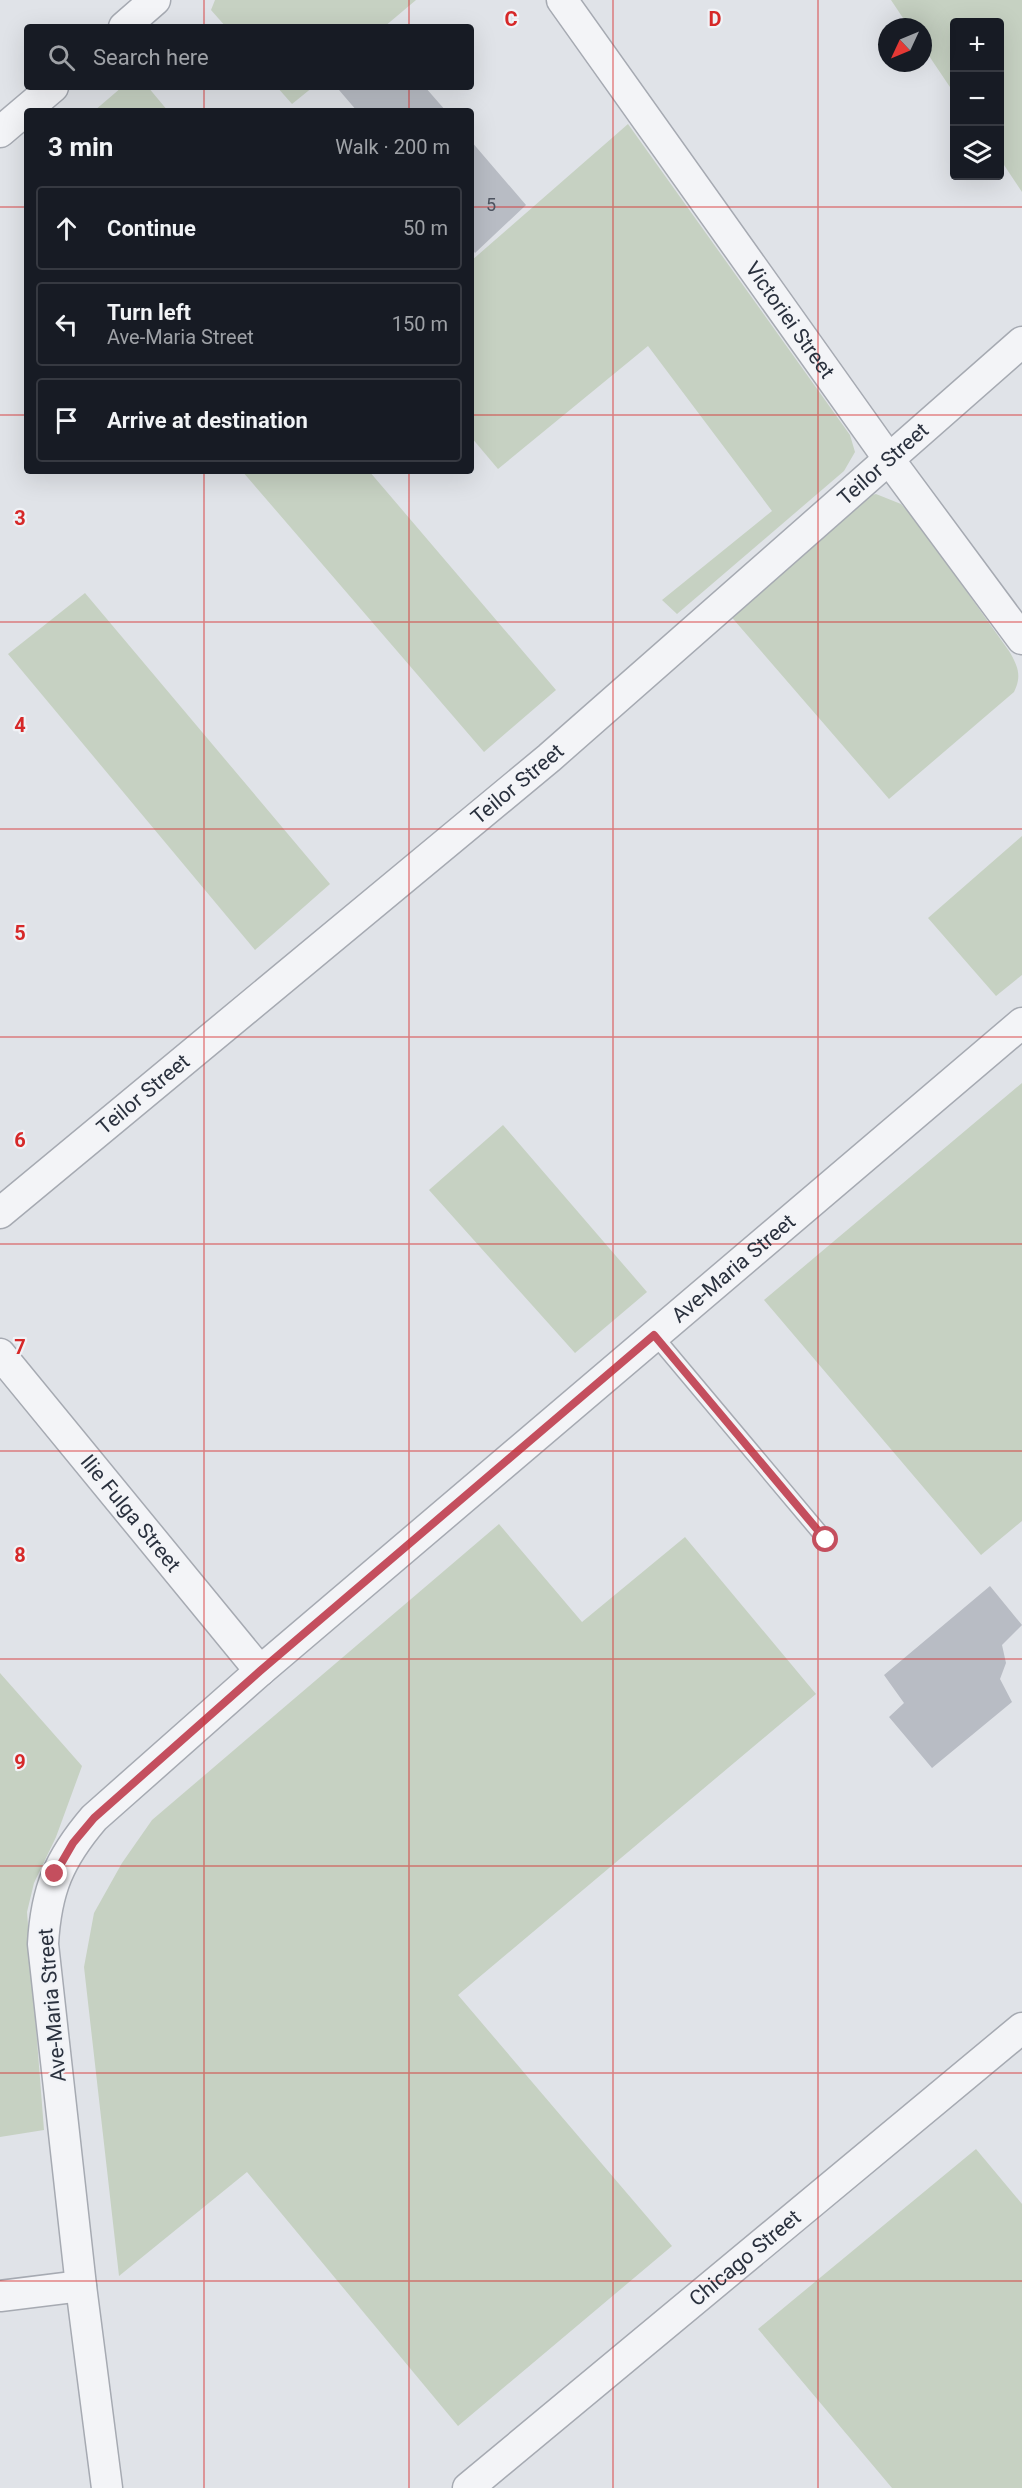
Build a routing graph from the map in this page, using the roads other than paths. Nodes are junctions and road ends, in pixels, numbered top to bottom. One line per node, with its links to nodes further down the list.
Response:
1 (155, 0): 3 (street)
2 (562, 0): 9 (street, Victoriei Street)
3 (127, 24)
4 (49, 90): 5 (street)
5 (28, 108)
6 (24, 112): 7 (street)
7 (0, 132)
8 (1022, 342): 9 (street, Teilor Street)
9 (888, 458): 10 (street, Victoriei Street); 12 (street, Teilor Street)
10 (1022, 639)
11 (1022, 1023): 13 (street, Ave-Maria Street)
12 (0, 1213)
13 (654, 1335): 15 (lane); 16 (street, Ave-Maria Street)
14 (0, 1354): 16 (street, Ilie Fulga Street)
15 (826, 1540)
16 (260, 1671): 18 (street, Ave-Maria Street)
17 (1022, 2028): 21 (street, Chicago Street)
18 (81, 2286): 19 (street); 20 (street, Ave-Maria Street)
19 (0, 2296)
20 (107, 2488)
21 (468, 2488)

